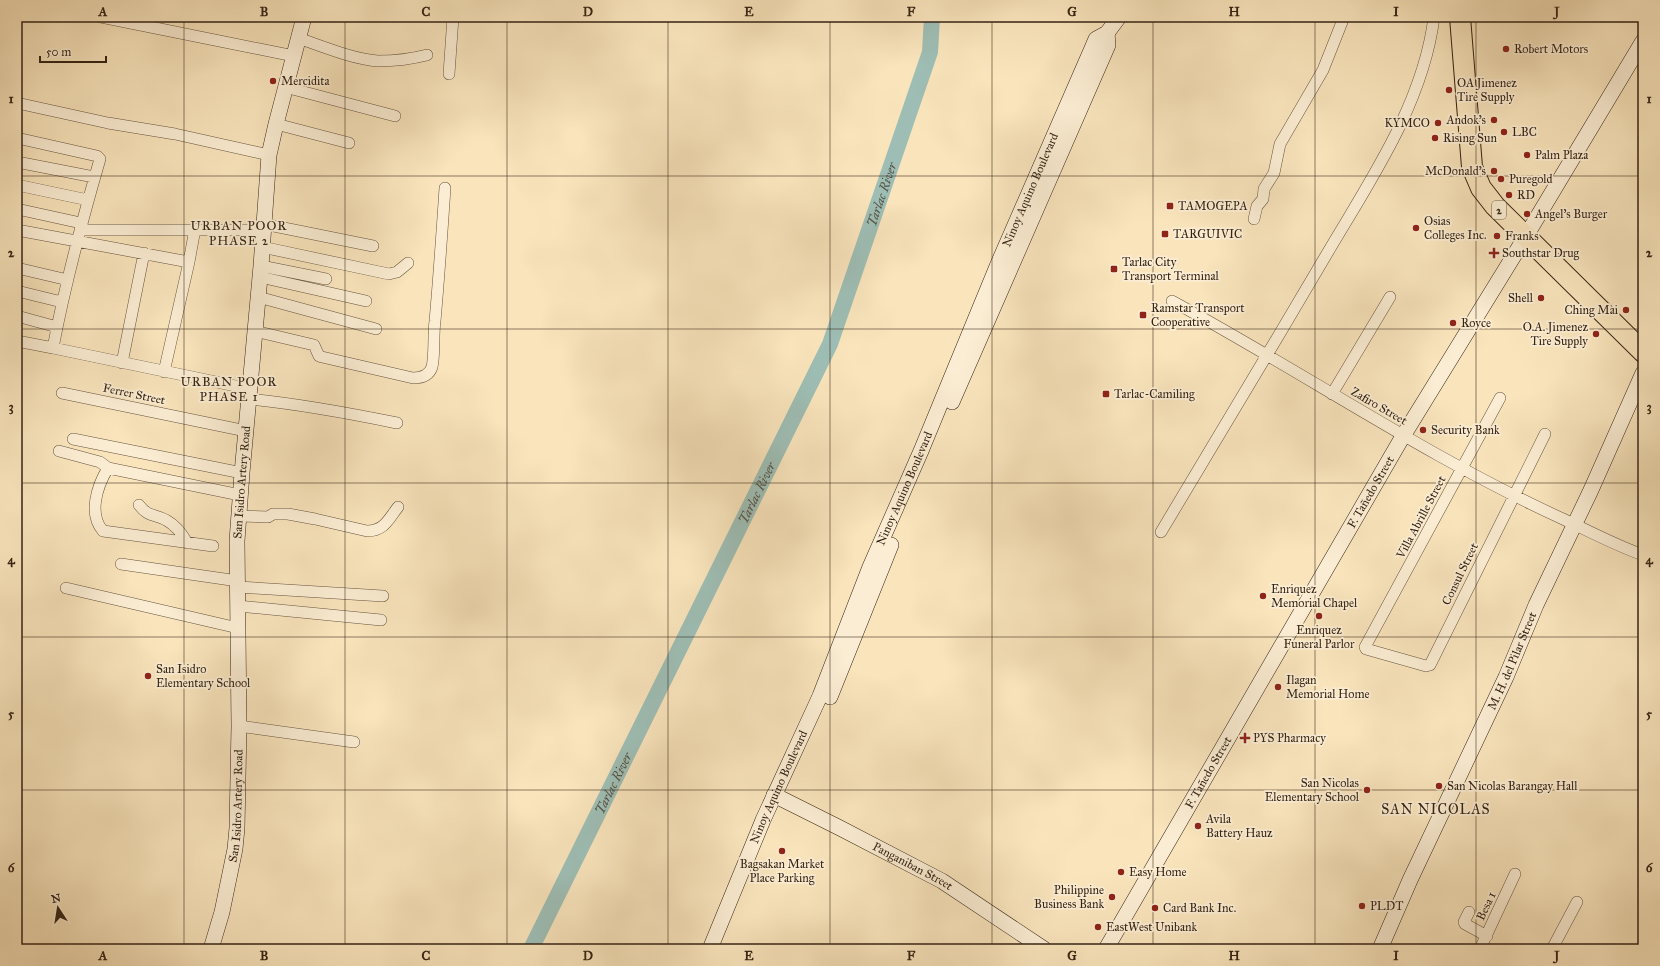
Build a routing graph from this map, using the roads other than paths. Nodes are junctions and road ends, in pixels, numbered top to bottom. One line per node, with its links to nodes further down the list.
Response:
1 (101, 17): 11 (street)
2 (304, 17): 8 (main road, San Isidro Artery Road)
3 (452, 17): 12 (street)
4 (1119, 17): 92 (main road, Ninoy Aquino Boulevard)
5 (1344, 17): 26 (street)
6 (1434, 17): 55 (street)
7 (1460, 17): 31 (highway, 2)
8 (298, 38): 10 (street); 11 (main road, San Isidro Artery Road)
9 (1643, 41): 31 (main road, F. Tañedo Street)
10 (427, 55)
11 (294, 56): 13 (main road, San Isidro Artery Road)
12 (449, 74)
13 (285, 87): 15 (street); 16 (main road, San Isidro Artery Road)
14 (17, 103): 19 (street)
15 (395, 116)
16 (276, 124): 18 (street); 19 (main road, San Isidro Artery Road)
17 (17, 138): 21 (street)
18 (349, 143)
19 (269, 155): 28 (main road, San Isidro Artery Road)
20 (17, 162): 21 (street)
21 (94, 177): 24 (street)
22 (17, 185): 24 (street)
23 (444, 188): 51 (street)
24 (88, 200): 27 (street)
25 (17, 209): 27 (street)
26 (1254, 219)
27 (81, 226): 29 (street); 32 (street)
28 (263, 227): 29 (street); 33 (main road, San Isidro Artery Road); 34 (street)
29 (195, 229): 36 (street)
30 (17, 230): 32 (street)
31 (1526, 236): 54 (highway, 2); 66 (main road, F. Tañedo Street)
32 (78, 241): 35 (street); 41 (street)
33 (262, 246): 37 (street); 39 (main road, San Isidro Artery Road)
34 (373, 246)
35 (144, 253): 36 (street); 56 (street)
36 (189, 262): 57 (street)
37 (408, 263)
38 (17, 268): 41 (street)
39 (260, 272): 40 (street); 43 (main road, San Isidro Artery Road); 45 (street)
40 (326, 279)
41 (68, 280): 47 (street)
42 (17, 291): 47 (street)
43 (258, 297): 50 (street); 51 (main road, San Isidro Artery Road)
44 (1390, 297): 61 (street)
45 (366, 301)
46 (1172, 301): 55 (street, Zafiro Street)
47 (62, 302): 49 (street)
48 (17, 316): 49 (street)
49 (57, 327): 53 (street)
50 (376, 329)
51 (255, 331): 60 (main road, San Isidro Artery Road)
52 (17, 341): 53 (street)
53 (53, 348): 56 (street)
54 (1643, 352)
55 (1267, 356): 61 (street, Zafiro Street); 78 (street)
56 (122, 363): 57 (street)
57 (164, 372): 60 (street)
58 (1643, 373): 77 (main road, M. H. del Pilar Street)
59 (62, 393): 64 (street, Ferrer Street)
60 (250, 394): 63 (street); 64 (main road, San Isidro Artery Road)
61 (1332, 394): 66 (street, Zafiro Street)
62 (1500, 398): 70 (street, Villa Abrille Street)
63 (397, 423)
64 (246, 431): 71 (main road, San Isidro Artery Road)
65 (1545, 434): 73 (street, Consul Street)
66 (1403, 436): 70 (street, Zafiro Street); 101 (main road, F. Tañedo Street)
67 (73, 438): 71 (street)
68 (59, 450): 69 (street)
69 (108, 468): 72 (street); 79 (street)
70 (1462, 468): 73 (street, Zafiro Street); 89 (street, Villa Abrille Street)
71 (242, 473): 72 (main road, San Isidro Artery Road)
72 (240, 495): 76 (main road, San Isidro Artery Road)
73 (1513, 496): 77 (street, Zafiro Street); 89 (street, Consul Street)
74 (139, 505): 79 (street)
75 (398, 508): 76 (street)
76 (240, 516): 83 (main road, San Isidro Artery Road)
77 (1575, 524): 81 (street, Zafiro Street); 102 (main road, M. H. del Pilar Street)
78 (1161, 532)
79 (187, 543): 80 (street)
80 (213, 546)
81 (1643, 555)
82 (121, 564): 83 (street)
83 (238, 584): 85 (street); 86 (main road, San Isidro Artery Road)
84 (66, 588): 88 (street)
85 (383, 596)
86 (238, 606): 87 (street); 88 (main road, San Isidro Artery Road)
87 (381, 620)
88 (238, 628): 90 (main road, San Isidro Artery Road)
89 (1365, 649)
90 (239, 726): 91 (street); 97 (main road, San Isidro Artery Road)
91 (354, 742)
92 (779, 797): 98 (main road, Ninoy Aquino Boulevard); 99 (main road, Ninoy Aquino Boulevard); 100 (main road, Panganiban Street)
93 (1515, 874): 96 (street, Besa 1)
94 (1577, 902): 104 (street)
95 (1468, 912): 96 (street)
96 (1487, 936): 103 (street, Besa 1)
97 (211, 949)
98 (710, 949)
99 (719, 949)
100 (1044, 949)
101 (1106, 949)
102 (1380, 949)
103 (1480, 949)
104 (1552, 949)

